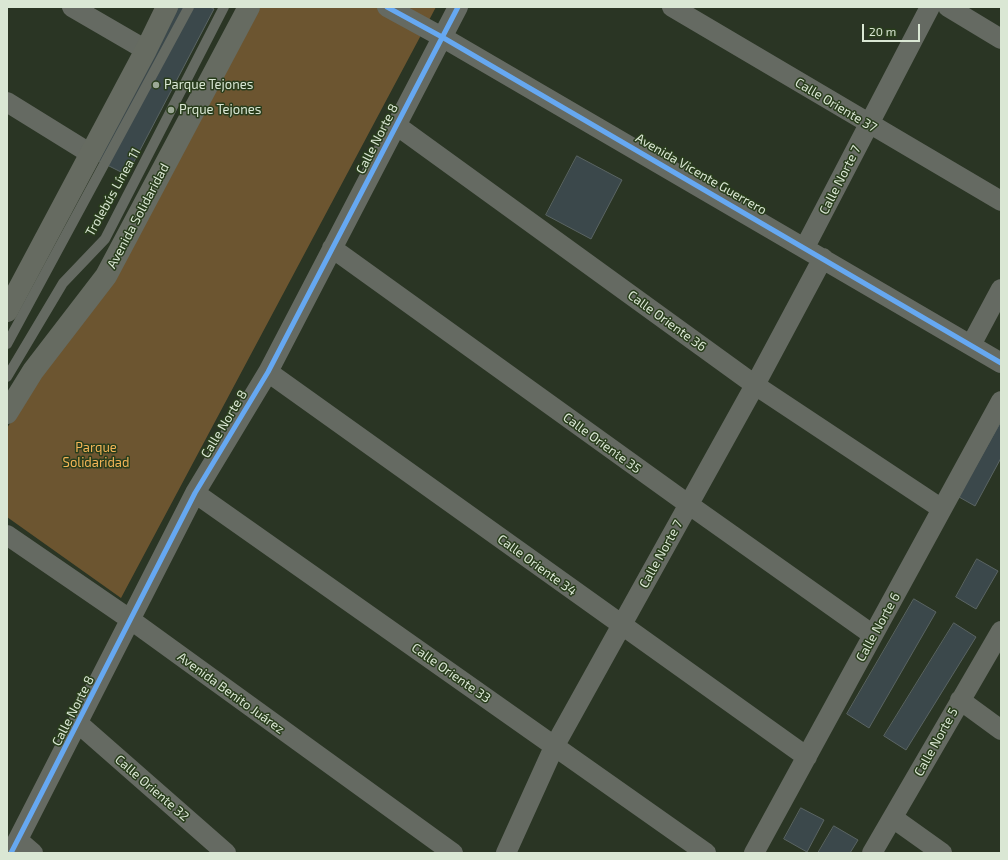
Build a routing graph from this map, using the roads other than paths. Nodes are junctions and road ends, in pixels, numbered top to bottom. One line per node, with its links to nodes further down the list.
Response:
1 (72, 7): 13 (street)
2 (167, 7): 13 (street)
3 (189, 7): 24 (lane, Trolebús Línea 11)
4 (224, 7): 28 (lane, Trolebús Línea 11)
5 (249, 7): 31 (street, Avenida Solidaridad)
6 (387, 7): 11 (street, Avenida Vicente Guerrero)
7 (458, 7): 11 (street, Calle Norte 8)
8 (672, 7): 15 (street, Calle Oriente 37)
9 (930, 7): 15 (street, Calle Norte 7)
10 (948, 7): 12 (street)
11 (442, 37): 16 (street, Calle Norte 8); 19 (street, Avenida Vicente Guerrero)
12 (1001, 39)
13 (146, 50): 17 (street)
14 (7, 102): 17 (street)
15 (869, 124): 18 (street, Calle Oriente 37); 19 (street, Calle Norte 7)
16 (396, 125): 20 (street, Calle Norte 8); 29 (street, Calle Oriente 36)
17 (91, 154): 23 (street)
18 (1001, 201)
19 (805, 247): 21 (street, Avenida Vicente Guerrero)
20 (332, 248): 27 (street, Calle Norte 8); 33 (street, Calle Oriente 35)
21 (823, 258): 25 (street, Avenida Vicente Guerrero); 29 (street, Calle Norte 7)
22 (1001, 289): 25 (street)
23 (7, 311)
24 (7, 344)
25 (971, 345): 26 (street, Avenida Vicente Guerrero)
26 (1001, 363)
27 (268, 372): 32 (street, Calle Norte 8); 37 (street, Calle Oriente 34)
28 (7, 377)
29 (755, 385): 33 (street, Calle Norte 7); 34 (street, Calle Oriente 36)
30 (1001, 401): 34 (street, Calle Norte 6)
31 (7, 413)
32 (195, 493): 36 (street, Calle Norte 8); 43 (street, Calle Oriente 33)
33 (688, 504): 37 (street, Calle Norte 7); 39 (street, Calle Oriente 35)
34 (942, 509): 39 (street, Calle Norte 6)
35 (7, 535): 36 (street, Avenida Benito Juárez)
36 (131, 620): 41 (street, Calle Norte 8); 49 (street, Avenida Benito Juárez)
37 (621, 626): 43 (street, Calle Norte 7); 44 (street, Calle Oriente 34)
38 (1001, 631): 40 (street, Calle Norte 5)
39 (873, 635): 44 (street, Calle Norte 6)
40 (960, 700): 42 (street); 45 (street, Calle Norte 5)
41 (79, 724): 46 (street, Calle Norte 8); 48 (street, Calle Oriente 32)
42 (1001, 730)
43 (554, 746): 50 (street, Calle Norte 7); 51 (street, Calle Oriente 33)
44 (807, 757): 52 (street, Calle Norte 6)
45 (894, 818): 53 (street, Calle Norte 5); 54 (street)
46 (15, 846): 47 (street)
47 (33, 853)
48 (226, 853)
49 (453, 853)
50 (506, 853)
51 (706, 853)
52 (754, 853)
53 (872, 853)
54 (942, 853)

